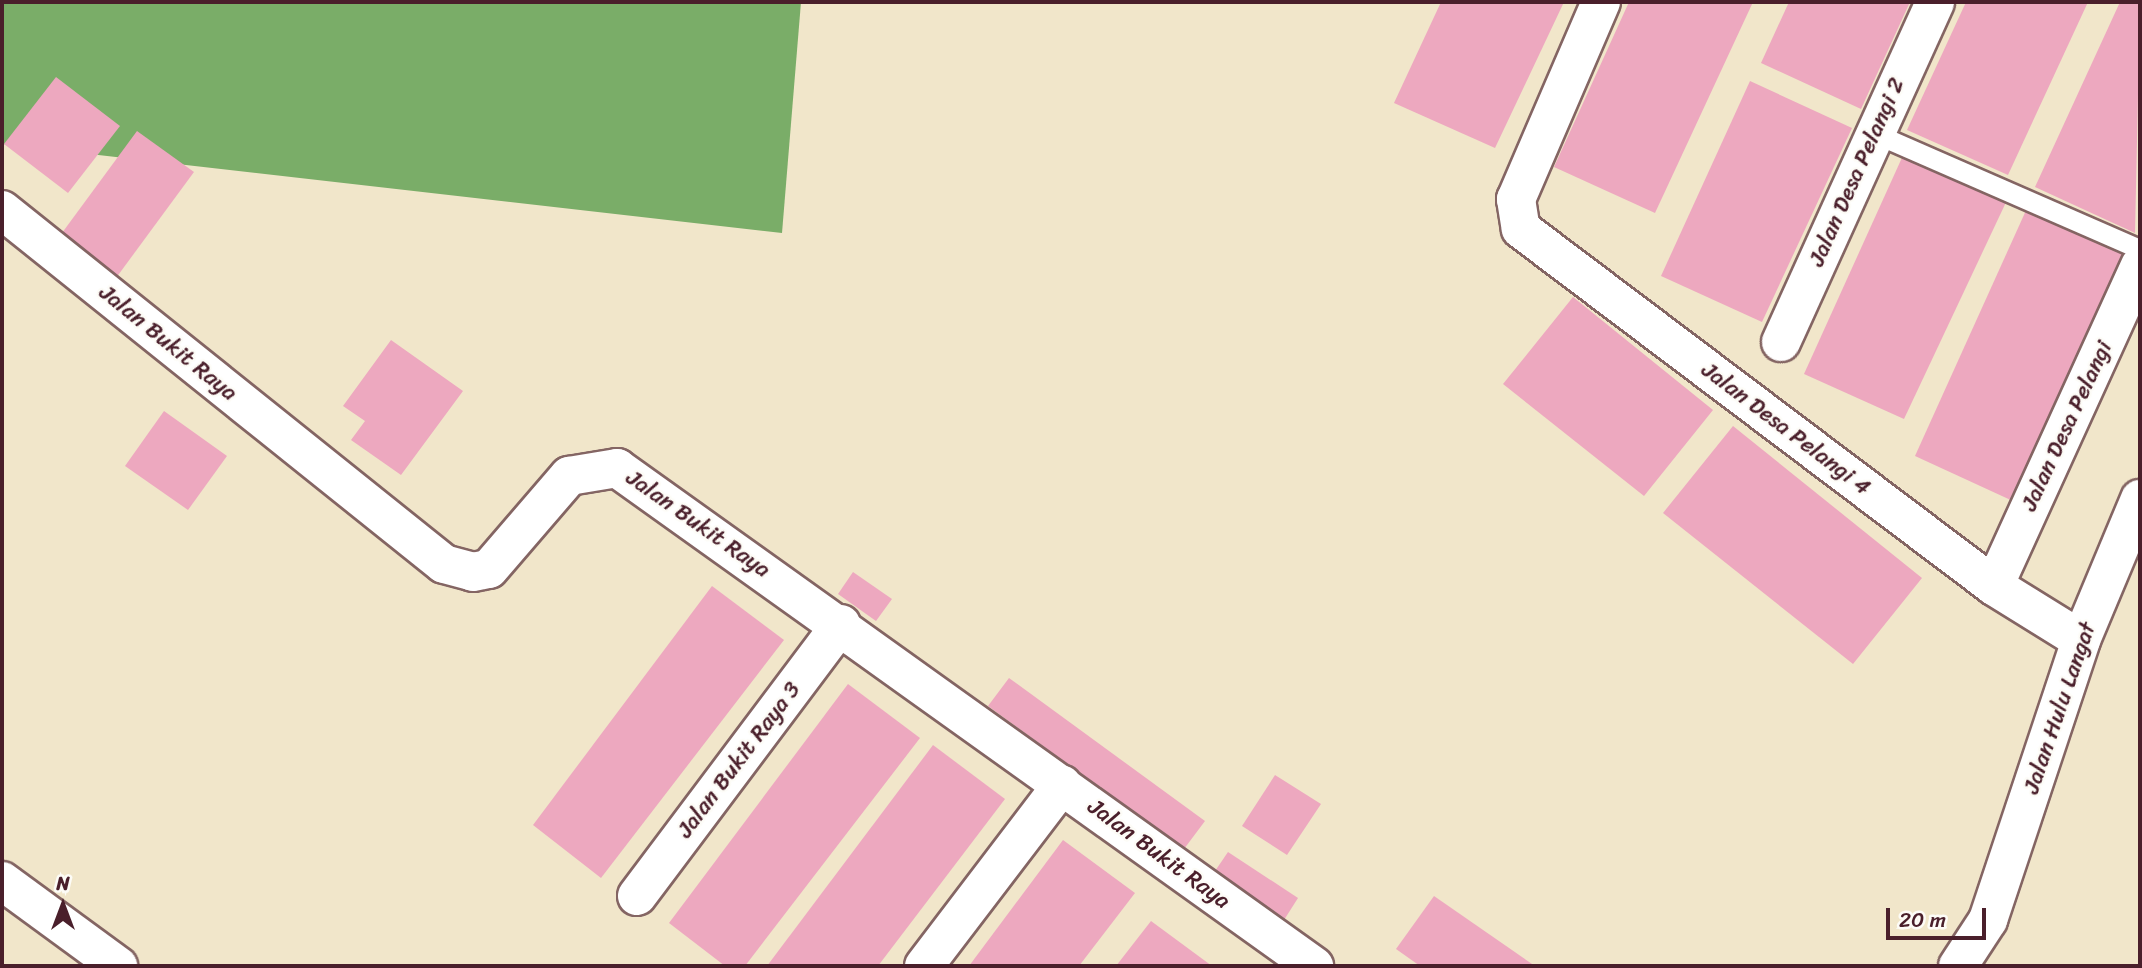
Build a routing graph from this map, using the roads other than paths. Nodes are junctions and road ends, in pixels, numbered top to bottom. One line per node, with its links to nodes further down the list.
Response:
1 (1601, 2): 9 (street, Jalan Desa Pelangi 4)
2 (1935, 2): 3 (street, Jalan Desa Pelangi 2)
3 (1874, 133): 5 (lane); 7 (street, Jalan Desa Pelangi 2)
4 (2, 210): 10 (street, Jalan Bukit Raya)
5 (2140, 249)
6 (2140, 266): 9 (street, Jalan Desa Pelangi)
7 (1781, 342)
8 (2140, 499): 11 (street, Jalan Hulu Langat)
9 (1994, 586): 11 (street, Jalan Desa Pelangi 4)
10 (841, 624): 12 (street, Jalan Bukit Raya); 14 (street, Jalan Bukit Raya 3)
11 (2081, 640): 15 (street, Jalan Hulu Langat)
12 (1062, 785): 16 (street, Jalan Bukit Raya); 18 (street)
13 (2, 881): 17 (street)
14 (637, 895)
15 (1989, 920): 19 (street, Jalan Hulu Langat); 20 (street, Jalan Hulu Langat)
16 (1291, 959)
17 (118, 966)
18 (924, 966)
19 (1958, 966)
20 (1990, 966)

